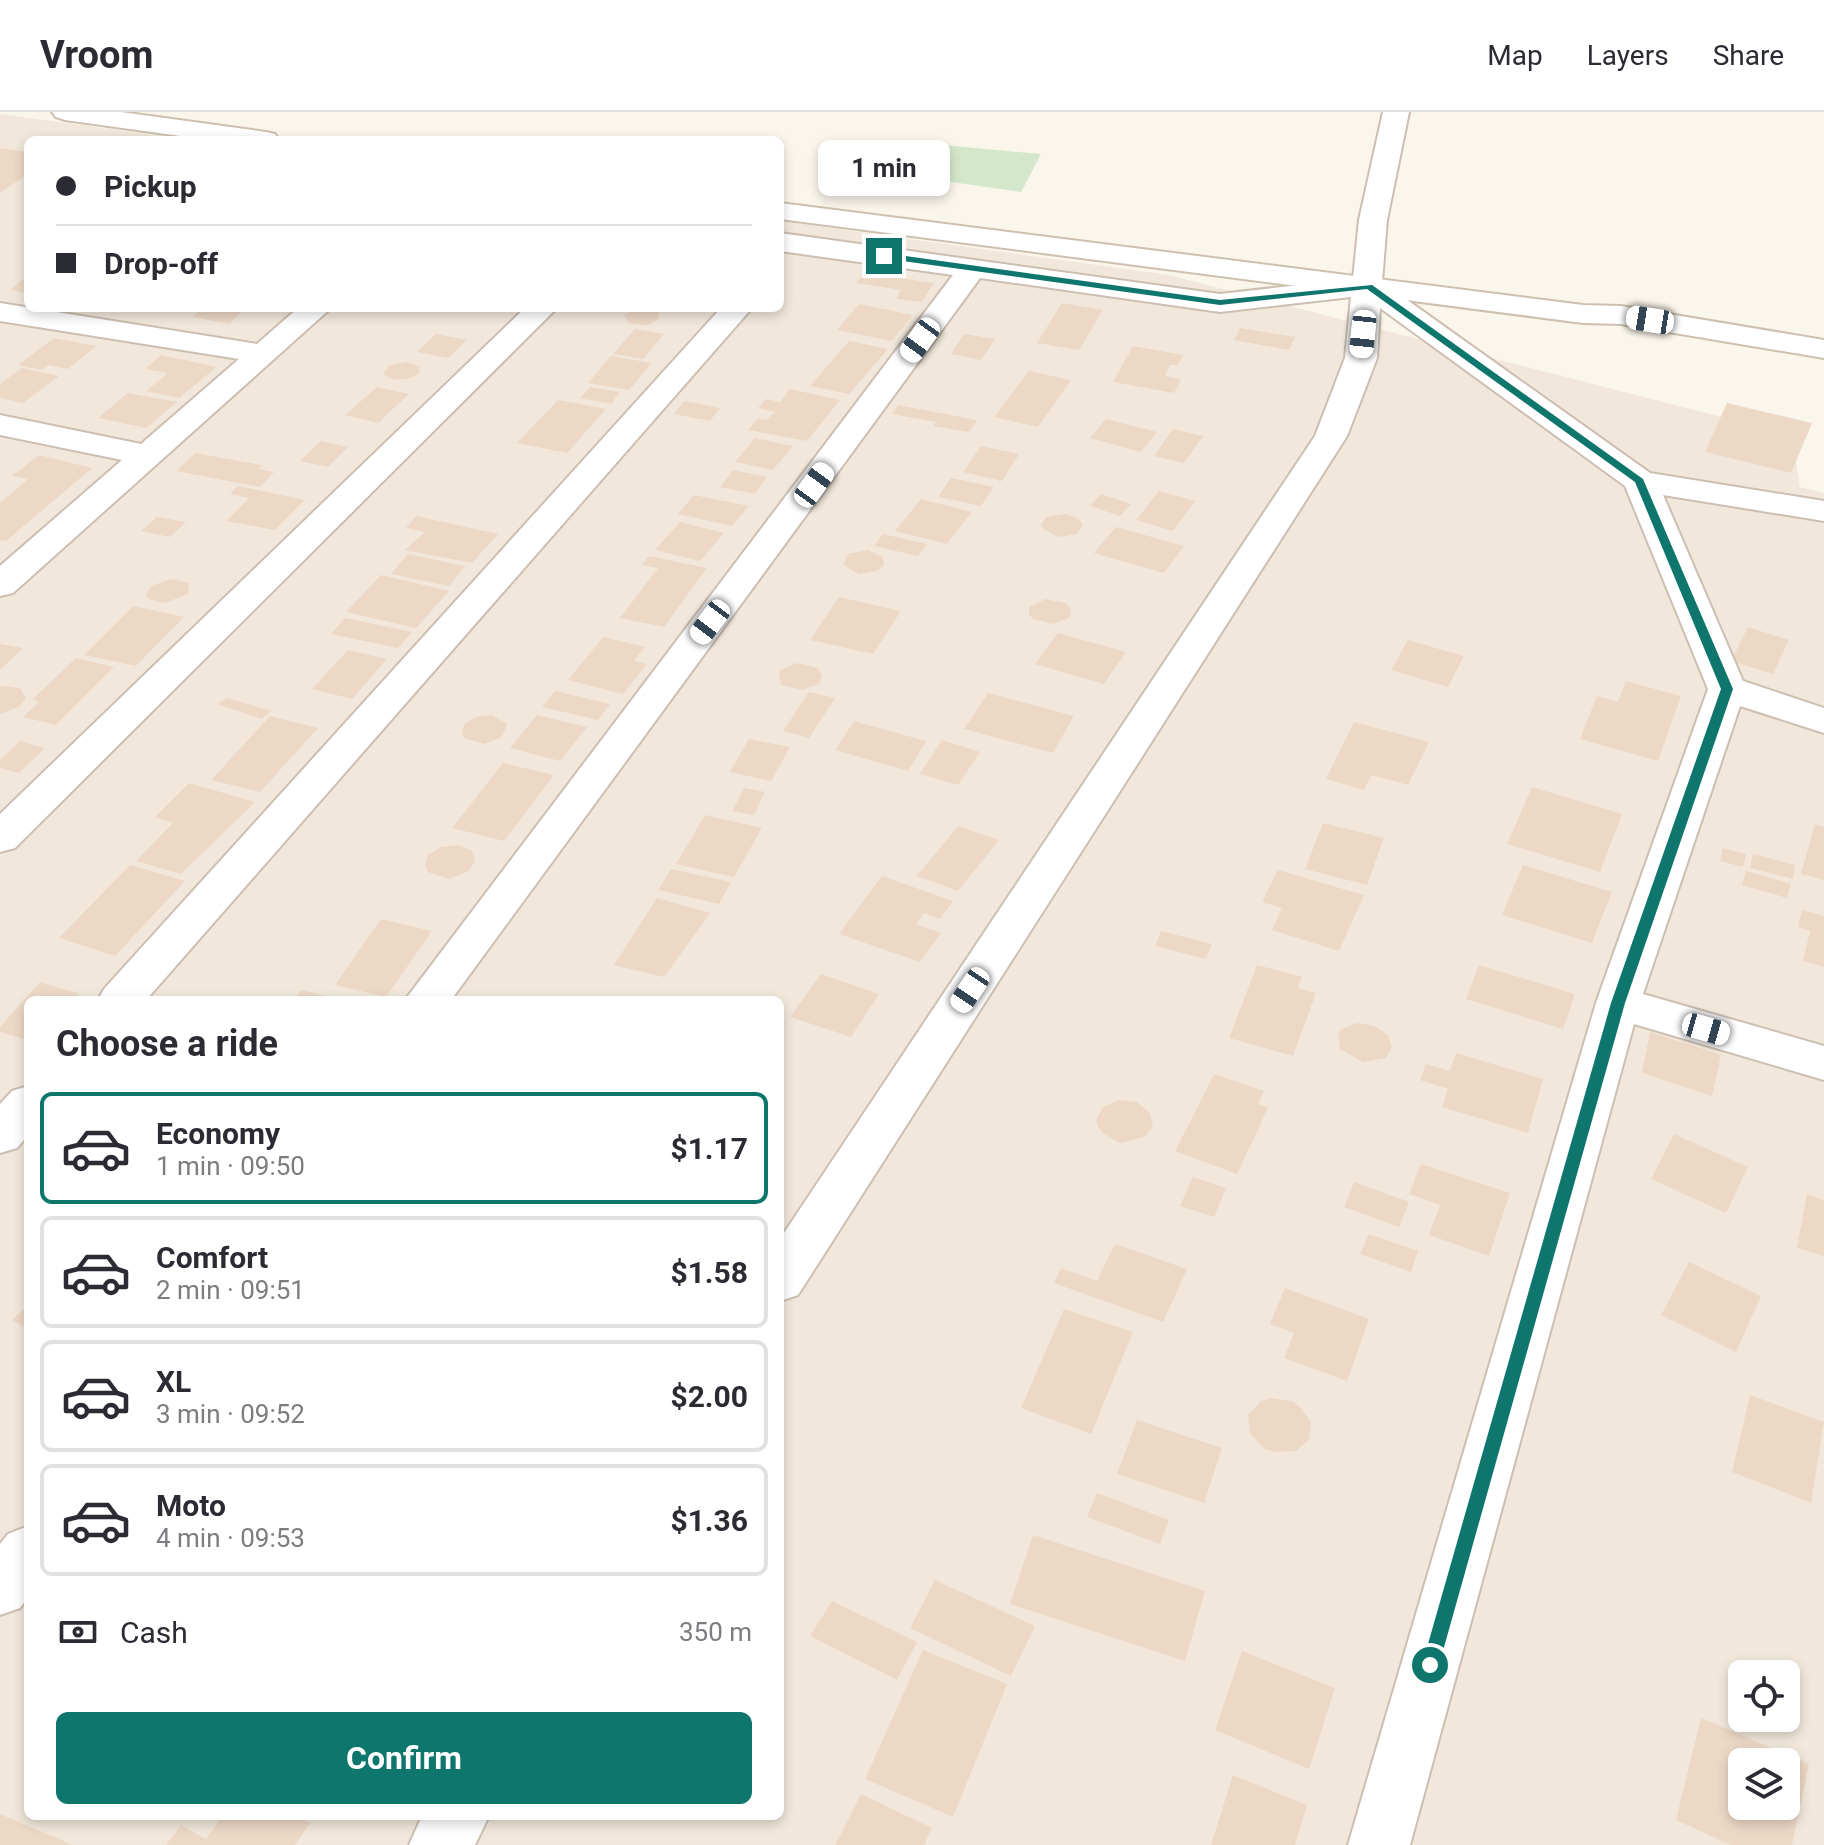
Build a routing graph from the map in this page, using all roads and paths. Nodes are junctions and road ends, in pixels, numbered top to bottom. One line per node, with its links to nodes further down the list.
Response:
1 (65, 112): 3 (street)
2 (1396, 112): 7 (street)
3 (237, 136)
4 (784, 212): 7 (street)
5 (785, 249): 6 (street)
6 (973, 268): 7 (street); 23 (street)
7 (1369, 286): 12 (street); 16 (street); 28 (street)
8 (0, 312): 13 (street)
9 (311, 312): 13 (street)
10 (538, 312): 21 (street)
11 (733, 312): 22 (street)
12 (1824, 349)
13 (264, 354): 15 (street)
14 (0, 425): 15 (street)
15 (149, 456): 18 (street)
16 (1640, 481): 17 (street); 19 (street)
17 (1824, 511)
18 (4, 576)
19 (1727, 689): 20 (street); 24 (street)
20 (1824, 721)
21 (0, 838)
22 (124, 996)
23 (430, 996)
24 (1618, 1003): 25 (street); 33 (street)
25 (1824, 1063)
26 (24, 1108): 27 (street)
27 (0, 1135)
28 (784, 1274)
29 (24, 1557): 30 (street)
30 (0, 1589)
31 (456, 1820): 32 (street)
32 (440, 1845)
33 (1379, 1845)

